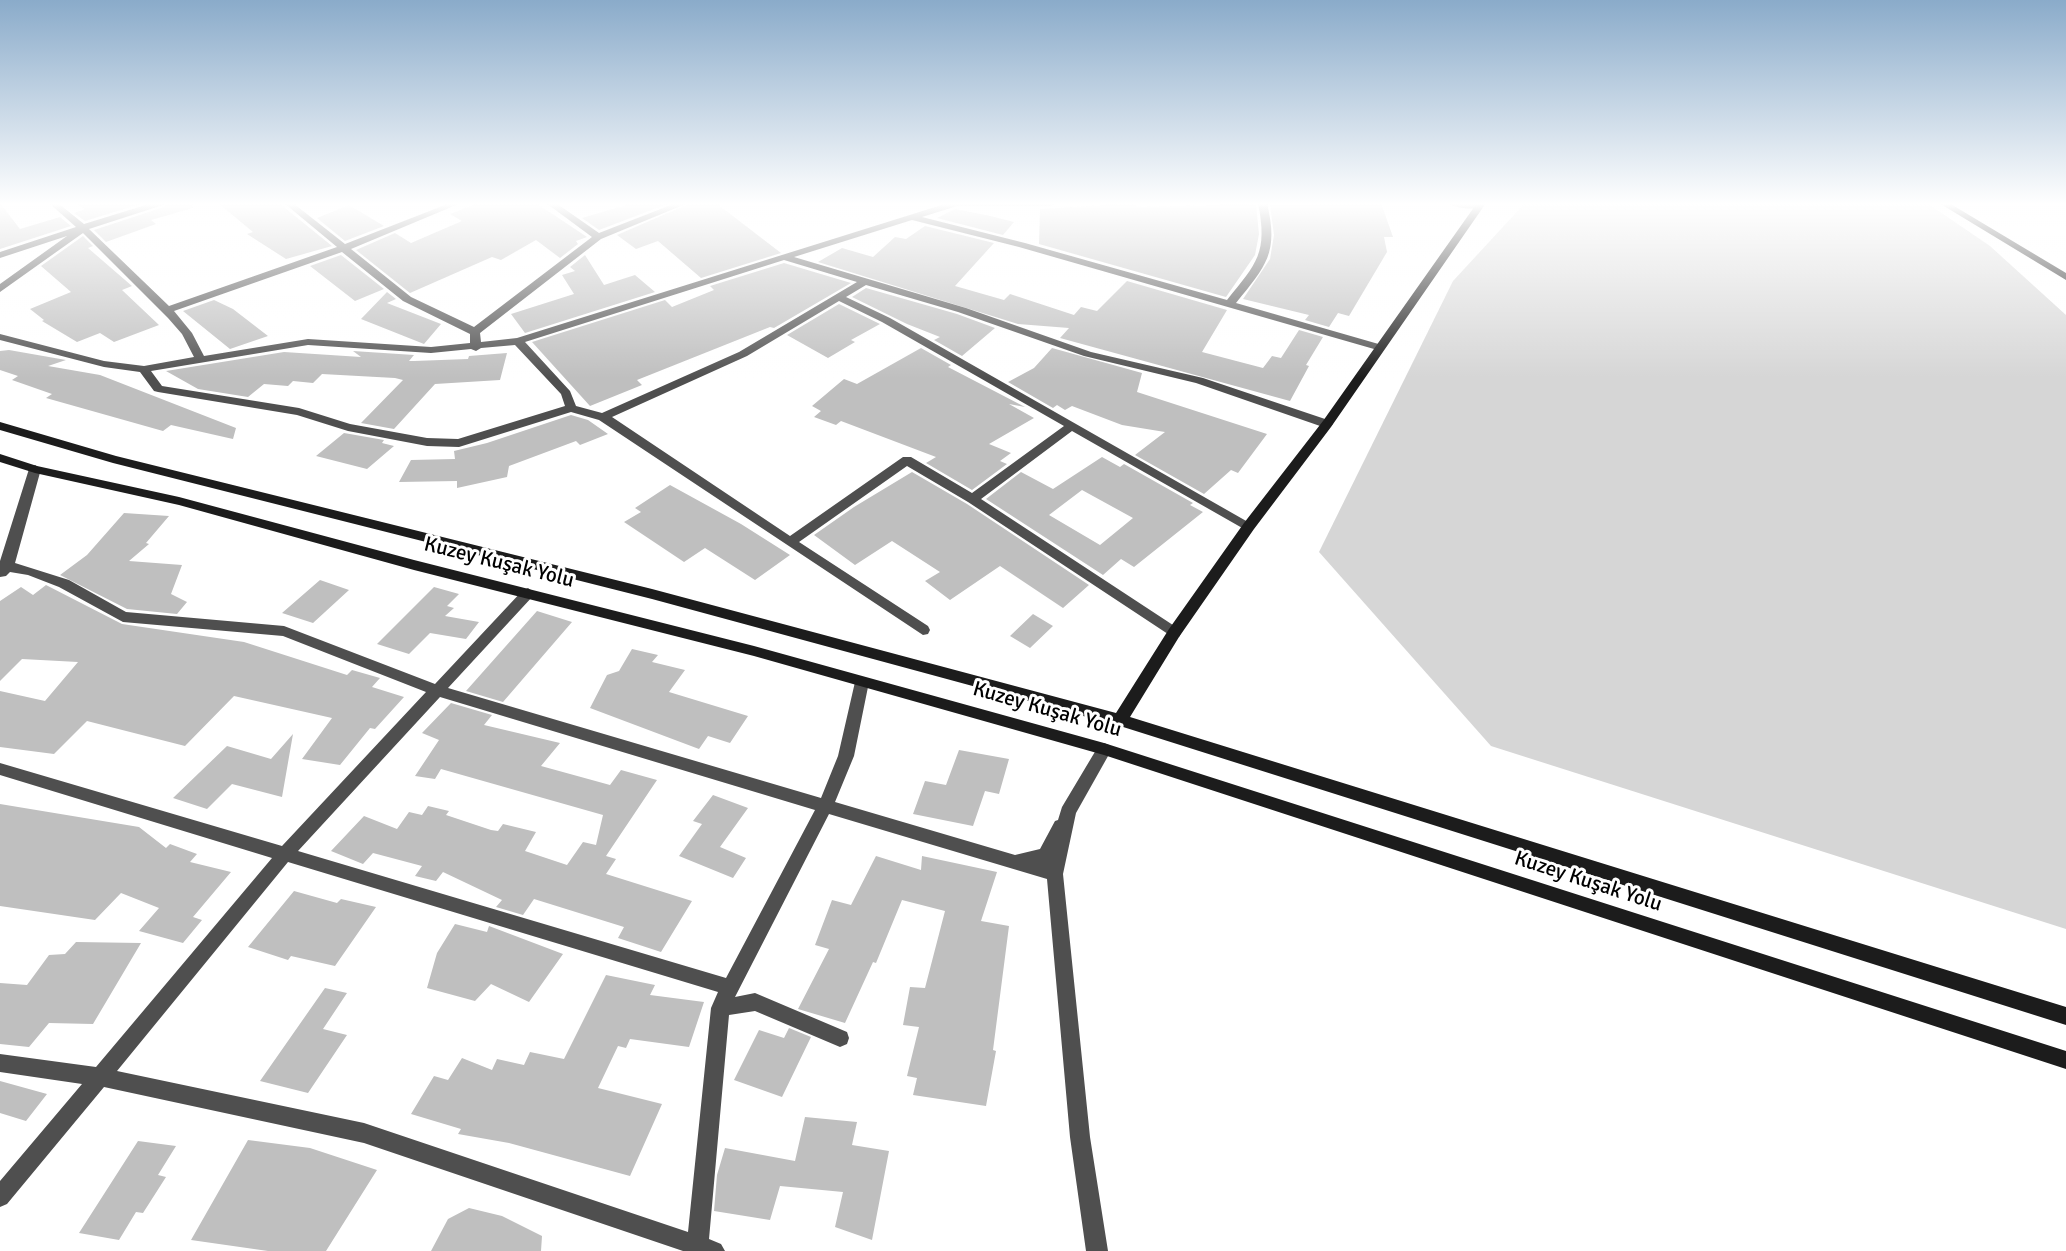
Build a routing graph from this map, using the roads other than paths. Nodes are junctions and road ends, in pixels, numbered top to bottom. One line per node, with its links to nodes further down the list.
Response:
1 (38, 261): 14 (street)
2 (117, 261): 17 (street)
3 (305, 261): 17 (street)
4 (363, 261): 18 (street)
5 (566, 261): 18 (street)
6 (775, 261): 20 (street)
7 (798, 261): 13 (street)
8 (1076, 261): 16 (street)
9 (1263, 261): 16 (street)
10 (1439, 261): 21 (main road)
11 (2040, 261): 12 (main road)
12 (2066, 277)
13 (865, 281): 15 (street); 27 (street)
14 (0, 289)
15 (841, 298): 26 (street); 29 (street)
16 (1230, 303): 21 (street)
17 (168, 310): 23 (street)
18 (475, 332): 22 (street)
19 (0, 337): 24 (street)
20 (518, 341): 22 (street); 25 (street)
21 (1378, 347): 27 (main road)
22 (476, 348): 23 (street)
23 (200, 358): 24 (street)
24 (144, 369): 25 (street)
25 (571, 408): 26 (street)
26 (603, 417): 34 (street)
27 (1327, 424): 33 (main road)
28 (0, 426): 41 (main road, Kuzey Kuşak Yolu)
29 (1070, 427): 32 (street); 33 (street)
30 (0, 458): 31 (main road, Kuzey Kuşak Yolu)
31 (35, 469): 35 (street); 36 (main road, Kuzey Kuşak Yolu)
32 (972, 499): 34 (street); 38 (street)
33 (1249, 526): 38 (main road)
34 (790, 542): 37 (street)
35 (2, 569): 40 (street)
36 (528, 593): 39 (main road, Kuzey Kuşak Yolu); 40 (street)
37 (923, 630)
38 (1174, 632): 41 (main road)
39 (862, 682): 42 (main road, Kuzey Kuşak Yolu); 44 (street)
40 (438, 691): 44 (street); 46 (street)
41 (1120, 720): 51 (main road, Kuzey Kuşak Yolu)
42 (1104, 749): 45 (street); 53 (main road, Kuzey Kuşak Yolu)
43 (0, 769): 46 (street)
44 (825, 804): 47 (street); 49 (street)
45 (1068, 812): 47 (street); 48 (street)
46 (286, 853): 49 (street); 55 (street)
47 (1012, 863): 48 (street)
48 (1055, 874): 58 (street)
49 (732, 988): 50 (street)
50 (720, 1008): 52 (street); 57 (street)
51 (2066, 1016)
52 (840, 1038)
53 (2066, 1060)
54 (0, 1063): 55 (street)
55 (102, 1077): 56 (street); 57 (street)
56 (0, 1198)
57 (703, 1250)
58 (1097, 1251)

